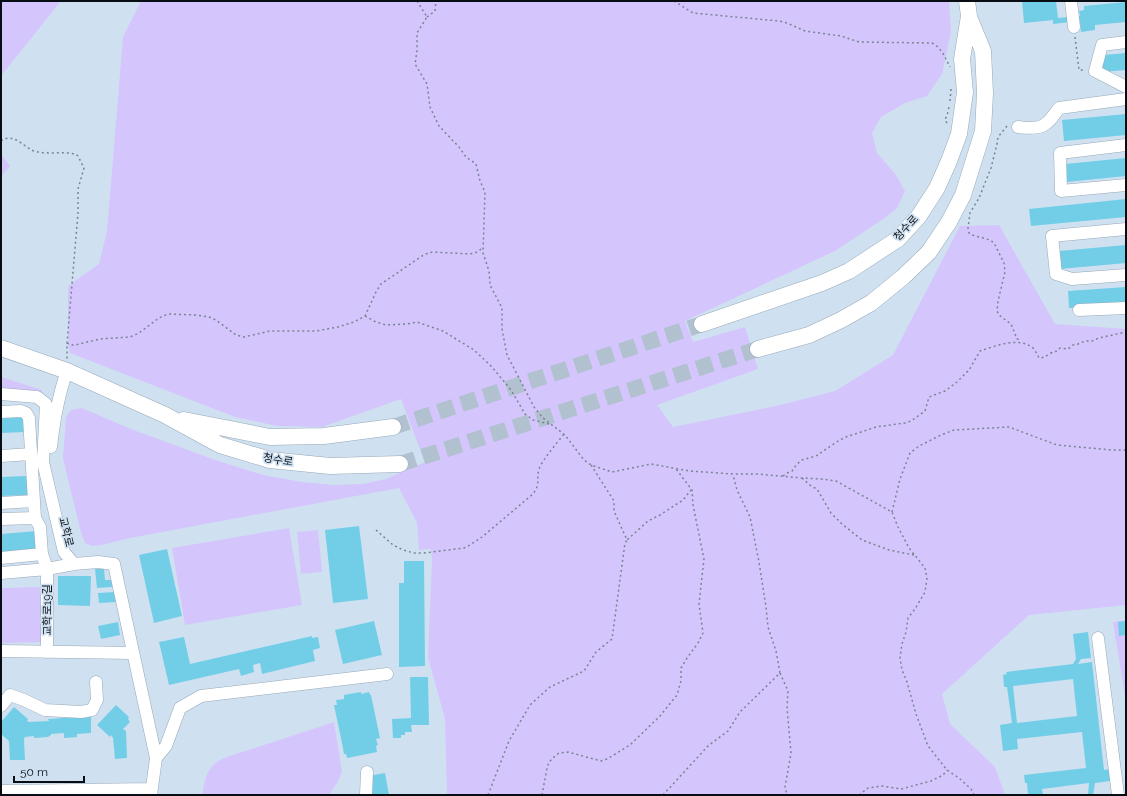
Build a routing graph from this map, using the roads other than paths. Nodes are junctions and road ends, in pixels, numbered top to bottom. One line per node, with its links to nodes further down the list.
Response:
1 (1071, 1): 3 (street)
2 (968, 8): 14 (main road, 청수로); 16 (main road, 청수로)
3 (1074, 27)
4 (1126, 42): 5 (street)
5 (1126, 87)
6 (1126, 99): 7 (street)
7 (1018, 127)
8 (1126, 145): 9 (street)
9 (1126, 185)
10 (1126, 229): 11 (street)
11 (1126, 275)
12 (1079, 310): 13 (street)
13 (1124, 310)
14 (702, 324)
15 (1, 348): 17 (main road, 청수로)
16 (758, 349)
17 (67, 371): 20 (main road, 청수로); 31 (street, 교학로)
18 (1, 394): 31 (street)
19 (1, 412): 22 (street)
20 (165, 415): 21 (main road, 청수로); 24 (main road, 청수로)
21 (394, 427)
22 (31, 454): 23 (street); 25 (street)
23 (1, 456)
24 (400, 464)
25 (34, 501): 26 (street); 27 (street)
26 (1, 503)
27 (35, 518): 28 (street); 29 (street)
28 (1, 519)
29 (42, 554): 30 (street); 32 (street)
30 (1, 558)
31 (74, 564): 32 (street, 교학로19길); 37 (street)
32 (47, 569): 33 (street, 교학로19길); 36 (street, 교학로19길)
33 (1, 573)
34 (1098, 638): 46 (street)
35 (1, 651): 36 (street)
36 (48, 652): 37 (street)
37 (133, 653): 41 (street)
38 (386, 674): 41 (street)
39 (96, 682): 40 (street)
40 (1, 706)
41 (156, 758): 44 (street)
42 (367, 772): 45 (street)
43 (1, 791): 44 (street)
44 (151, 792)
45 (366, 795)
46 (1118, 795)

